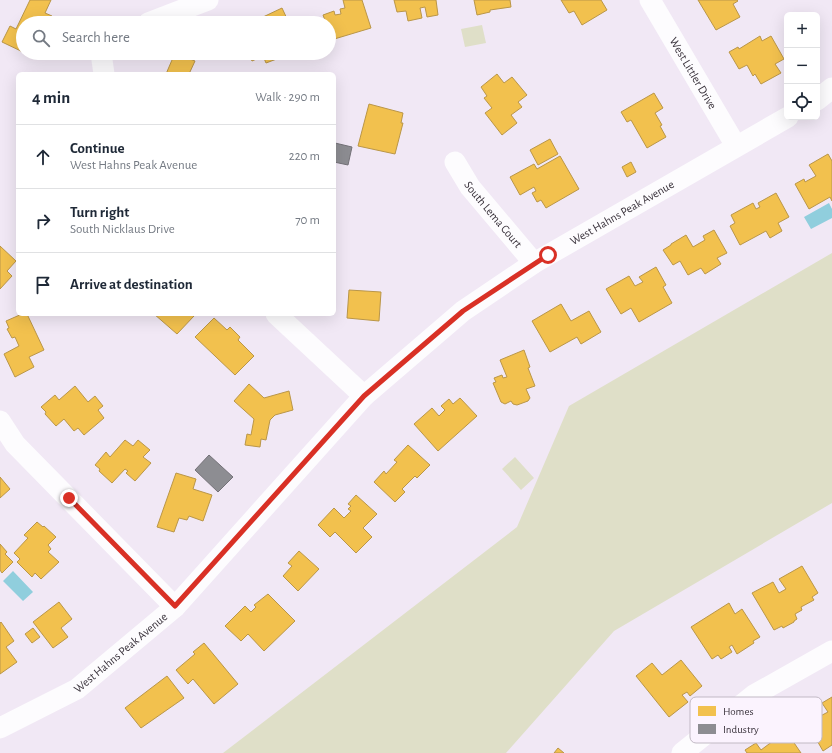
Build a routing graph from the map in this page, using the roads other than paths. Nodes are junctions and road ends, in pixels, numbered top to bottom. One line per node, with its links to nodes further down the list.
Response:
1 (208, 0): 3 (street)
2 (650, 0): 9 (street, West Littler Drive)
3 (166, 16)
4 (102, 60): 5 (street)
5 (104, 72)
6 (832, 88): 7 (street)
7 (820, 98)
8 (784, 119): 9 (street, West Hahns Peak Avenue)
9 (736, 146): 11 (street, West Hahns Peak Avenue)
10 (455, 162): 11 (street, South Lema Court)
11 (534, 263): 13 (street, West Hahns Peak Avenue)
12 (278, 316): 13 (street)
13 (364, 396): 15 (street, West Hahns Peak Avenue)
14 (0, 421): 15 (street)
15 (175, 606): 18 (street, West Hahns Peak Avenue)
16 (832, 651): 17 (street)
17 (752, 697)
18 (0, 728)
19 (694, 743): 20 (street)
20 (682, 753)

